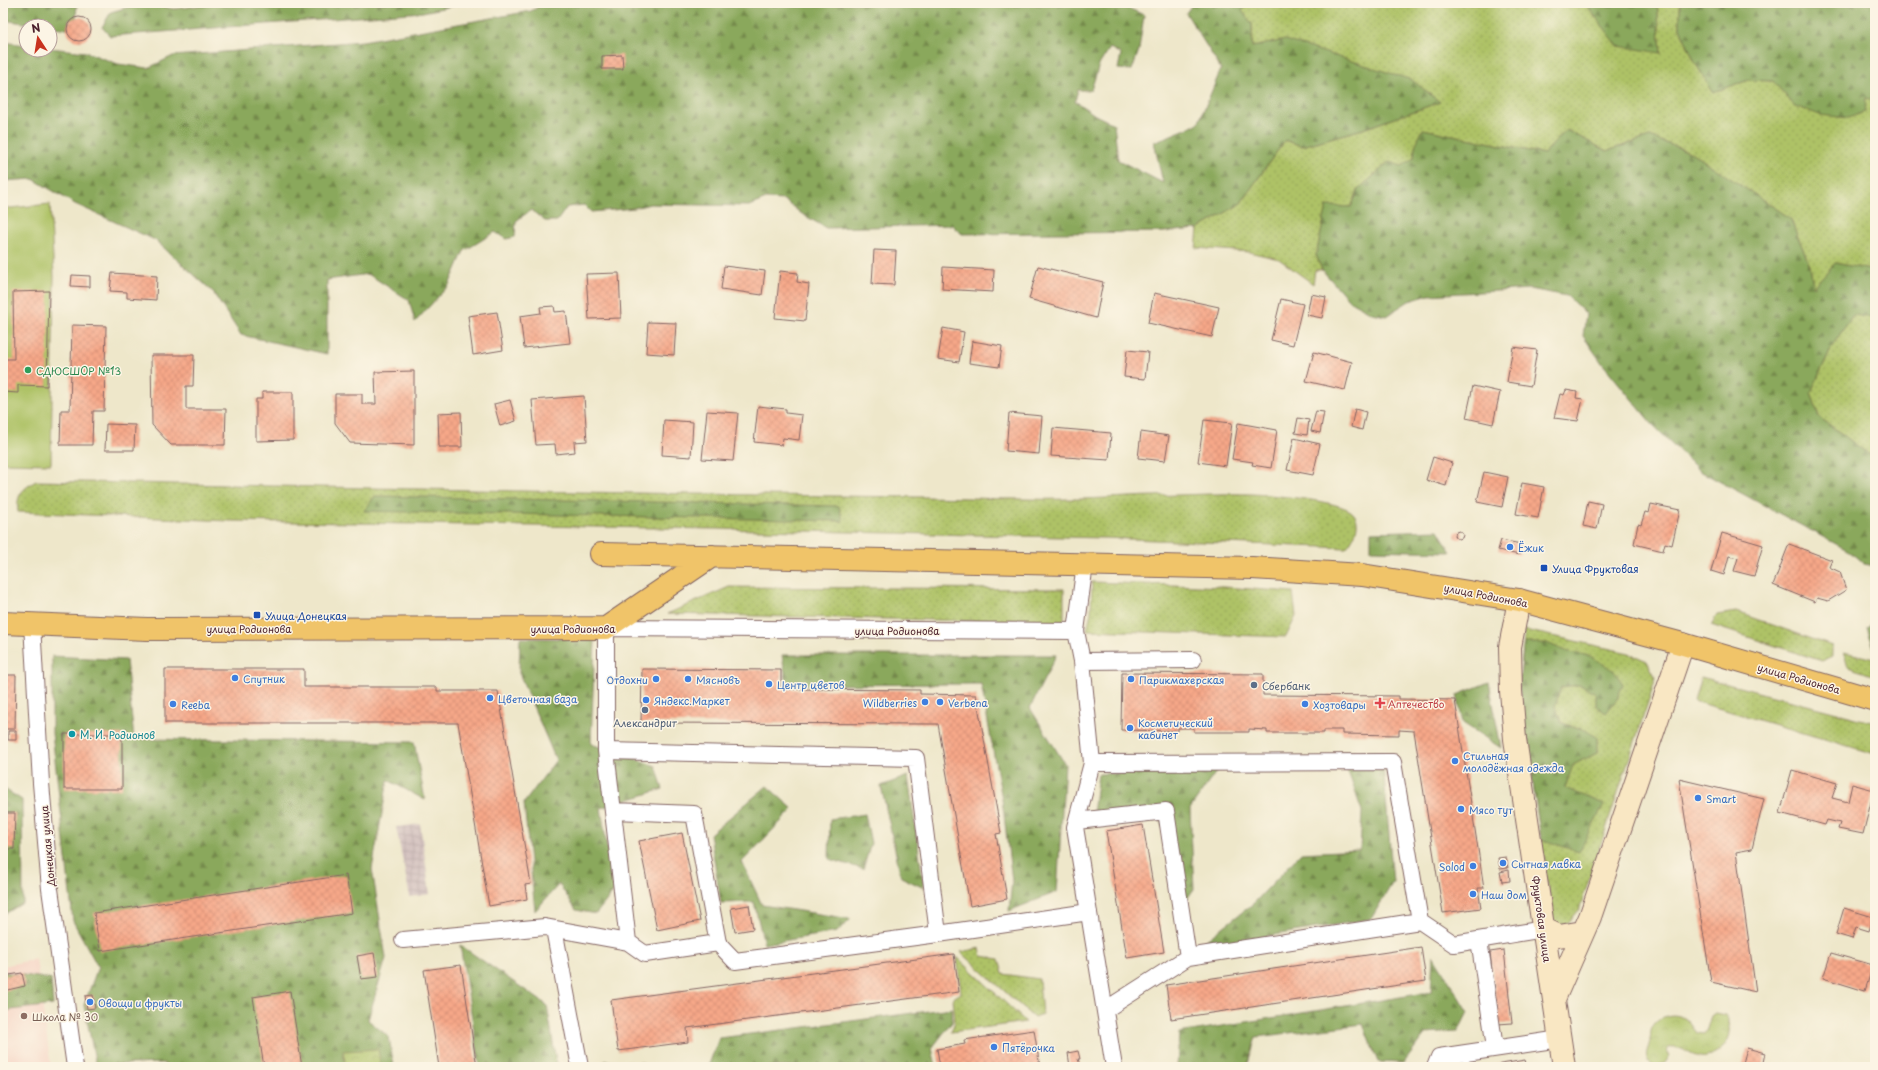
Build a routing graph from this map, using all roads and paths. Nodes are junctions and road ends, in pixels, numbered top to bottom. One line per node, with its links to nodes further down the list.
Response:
1 (601, 554): 2 (main road, улица Родионова)
2 (712, 556): 3 (main road, улица Родионова); 7 (main road)
3 (1085, 564): 4 (main road, улица Родионова); 8 (street)
4 (1519, 600): 9 (main road, улица Родионова); 20 (street, Фруктовая улица)
5 (3, 623): 6 (main road, улица Родионова)
6 (32, 624): 7 (main road, улица Родионова); 32 (street, Донецкая улица)
7 (606, 628): 8 (street, улица Родионова); 13 (street)
8 (1076, 631): 11 (street)
9 (1683, 644): 12 (main road, улица Родионова); 21 (street)
10 (1192, 660): 11 (street)
11 (1082, 661): 14 (street)
12 (1875, 700)
13 (606, 751): 15 (street); 22 (street)
14 (1092, 763): 16 (street); 18 (street)
15 (613, 811): 25 (street); 26 (street)
16 (1077, 822): 17 (street); 27 (street)
17 (1089, 912): 22 (street); 29 (street)
18 (1420, 921): 24 (street); 27 (street)
19 (554, 929): 23 (street); 25 (street); 33 (street)
20 (1544, 929): 21 (street); 24 (street); 28 (street, Фруктовая улица)
21 (1583, 932): 28 (street)
22 (938, 934): 26 (street)
23 (403, 940)
24 (1479, 940): 31 (street)
25 (628, 942): 26 (street)
26 (718, 944)
27 (1188, 957): 29 (street)
28 (1554, 999): 30 (street, Фруктовая улица)
29 (1105, 1010): 34 (street)
30 (1560, 1039): 31 (street); 36 (street, Фруктовая улица)
31 (1496, 1048): 35 (street)
32 (75, 1067)
33 (580, 1067)
34 (1114, 1067)
35 (1434, 1067)
36 (1564, 1067)

